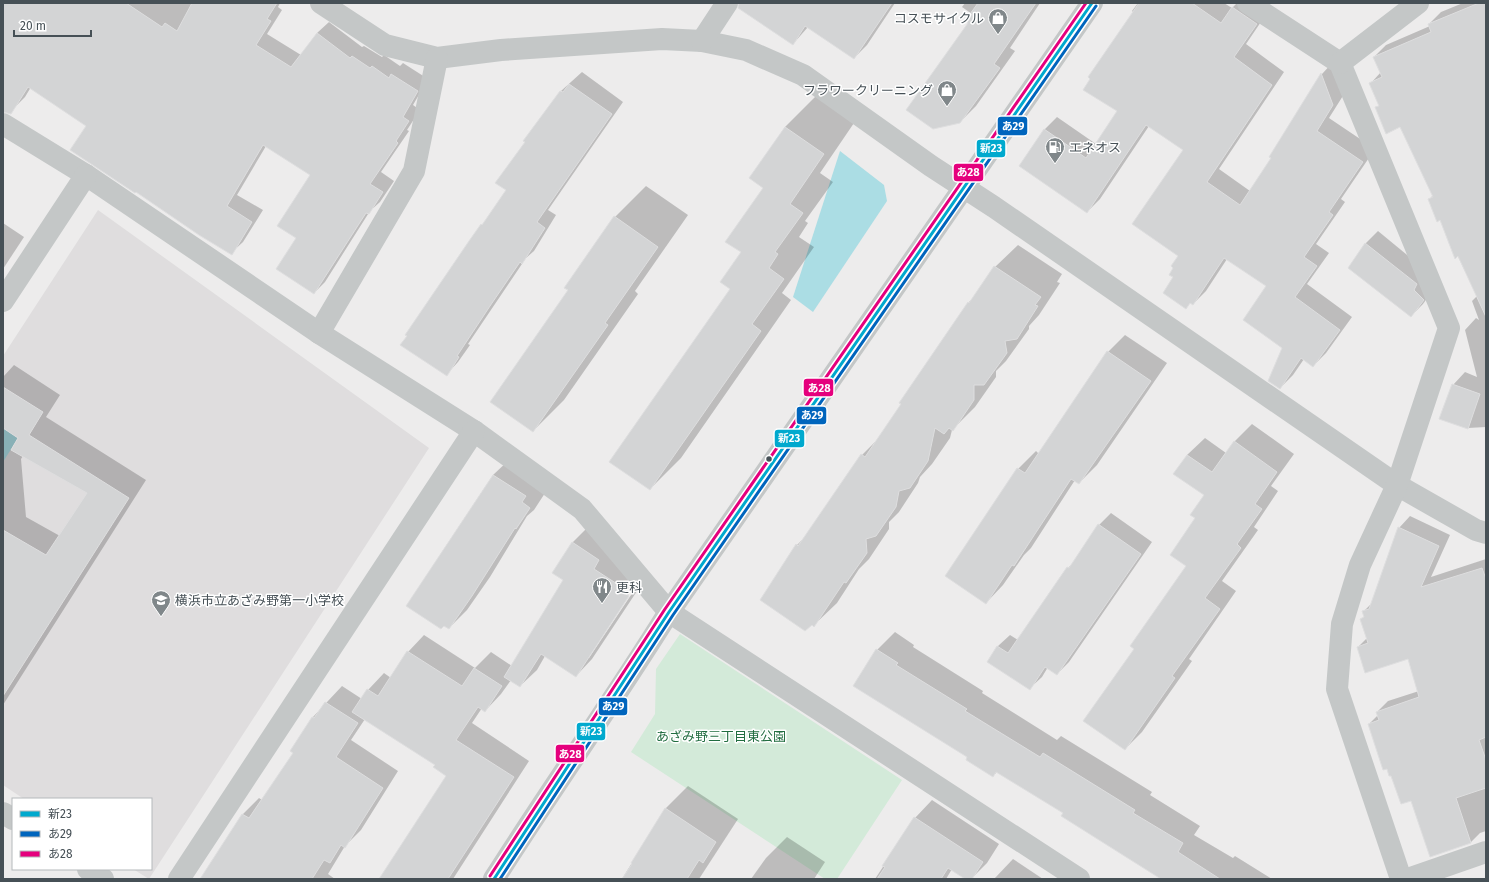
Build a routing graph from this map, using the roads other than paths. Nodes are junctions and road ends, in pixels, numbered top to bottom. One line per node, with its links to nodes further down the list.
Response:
1 (321, 3): 7 (street)
2 (727, 3): 6 (street)
3 (1092, 3): 11 (street)
4 (1248, 3): 8 (street)
5 (1418, 3): 8 (street)
6 (702, 41): 7 (street); 11 (street)
7 (437, 58): 13 (street)
8 (1340, 63): 15 (street)
9 (3, 124): 10 (street)
10 (86, 175): 12 (street); 13 (street)
11 (963, 188): 15 (street); 17 (street)
12 (3, 301)
13 (319, 333): 14 (street)
14 (474, 431): 17 (street); 23 (street)
15 (1397, 485): 16 (street); 26 (street)
16 (1486, 533)
17 (669, 612): 24 (street); 25 (street)
18 (3, 813): 19 (street)
19 (12, 819)
20 (1486, 852): 27 (street)
21 (90, 870): 22 (street)
22 (103, 879)
23 (179, 879)
24 (494, 879)
25 (1079, 879)
26 (1401, 879)
27 (1408, 879)

